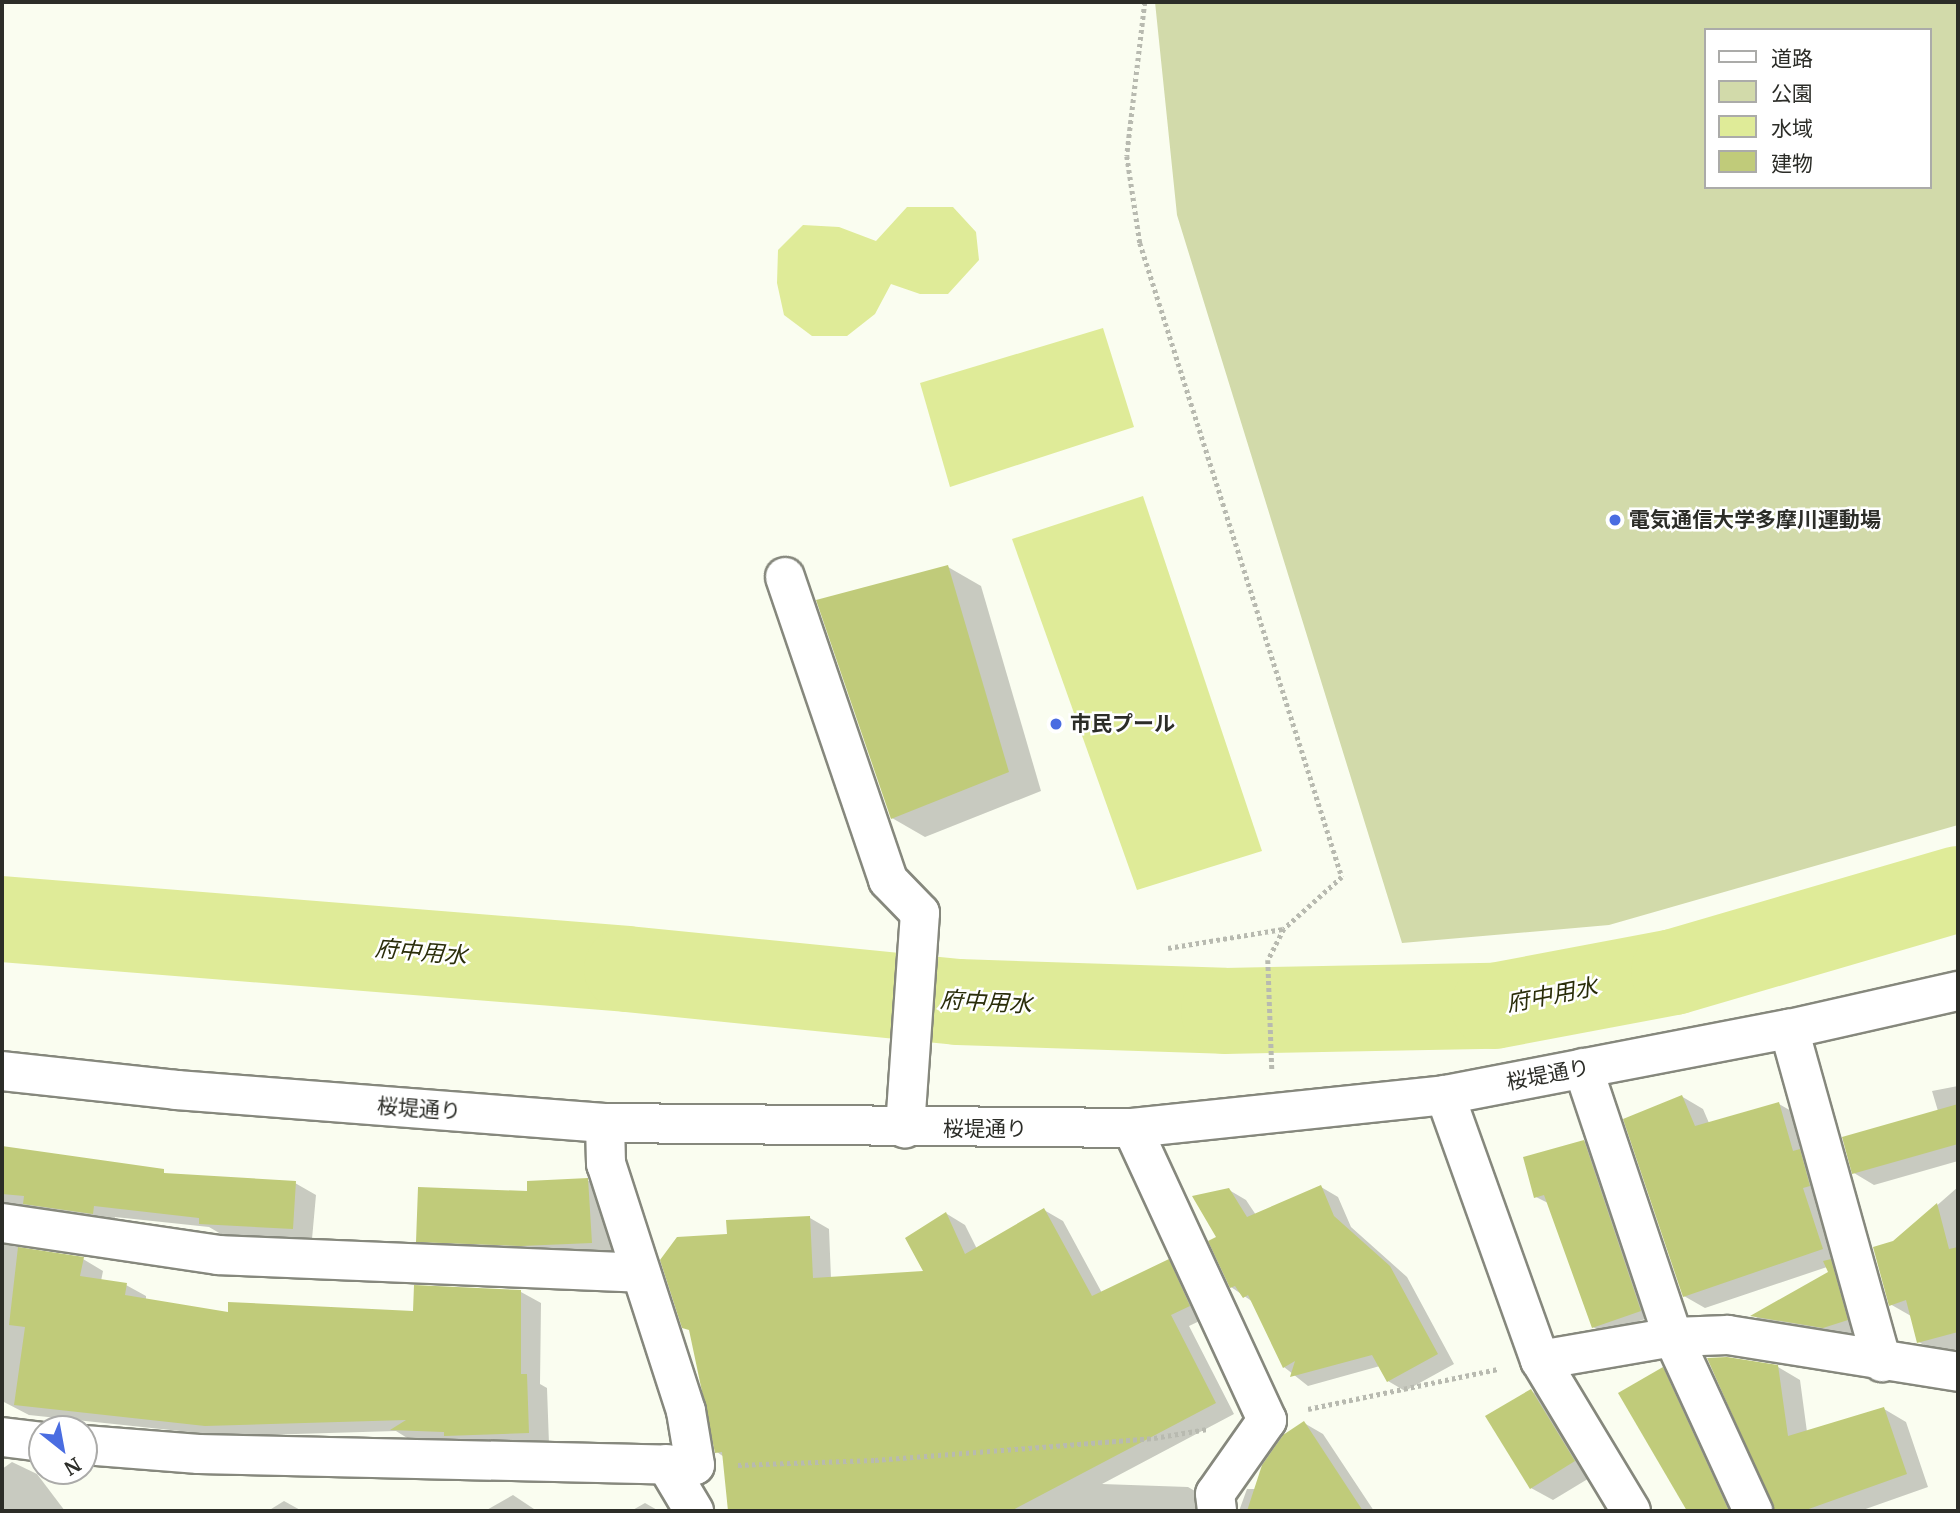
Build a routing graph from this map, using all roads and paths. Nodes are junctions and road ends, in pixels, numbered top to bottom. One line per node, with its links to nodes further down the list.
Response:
1 (1145, 2): 3 (path)
2 (785, 577): 12 (street)
3 (1284, 929): 4 (path); 7 (path)
4 (1168, 948)
5 (1958, 991): 6 (street, 桜堤通り)
6 (1789, 1029): 8 (street, 桜堤通り); 18 (street)
7 (1270, 1047)
8 (1583, 1068): 10 (street, 桜堤通り); 16 (street)
9 (2, 1071): 11 (street, 桜堤通り)
10 (1445, 1094): 13 (street, 桜堤通り); 17 (street)
11 (605, 1123): 12 (street, 桜堤通り); 15 (street)
12 (905, 1128): 13 (street, 桜堤通り)
13 (1132, 1128): 20 (street)
14 (2, 1223): 15 (street)
15 (639, 1273): 24 (street)
16 (1674, 1338): 17 (street); 18 (street); 28 (street)
17 (1540, 1360): 20 (path); 27 (street)
18 (1882, 1362): 19 (street)
19 (1958, 1372)
20 (1267, 1420): 24 (path); 26 (street)
21 (2, 1437): 22 (street)
22 (28, 1440)
23 (98, 1446): 24 (street)
24 (681, 1464): 25 (street)
25 (694, 1511)
26 (1217, 1511)
27 (1631, 1511)
28 (1753, 1511)

